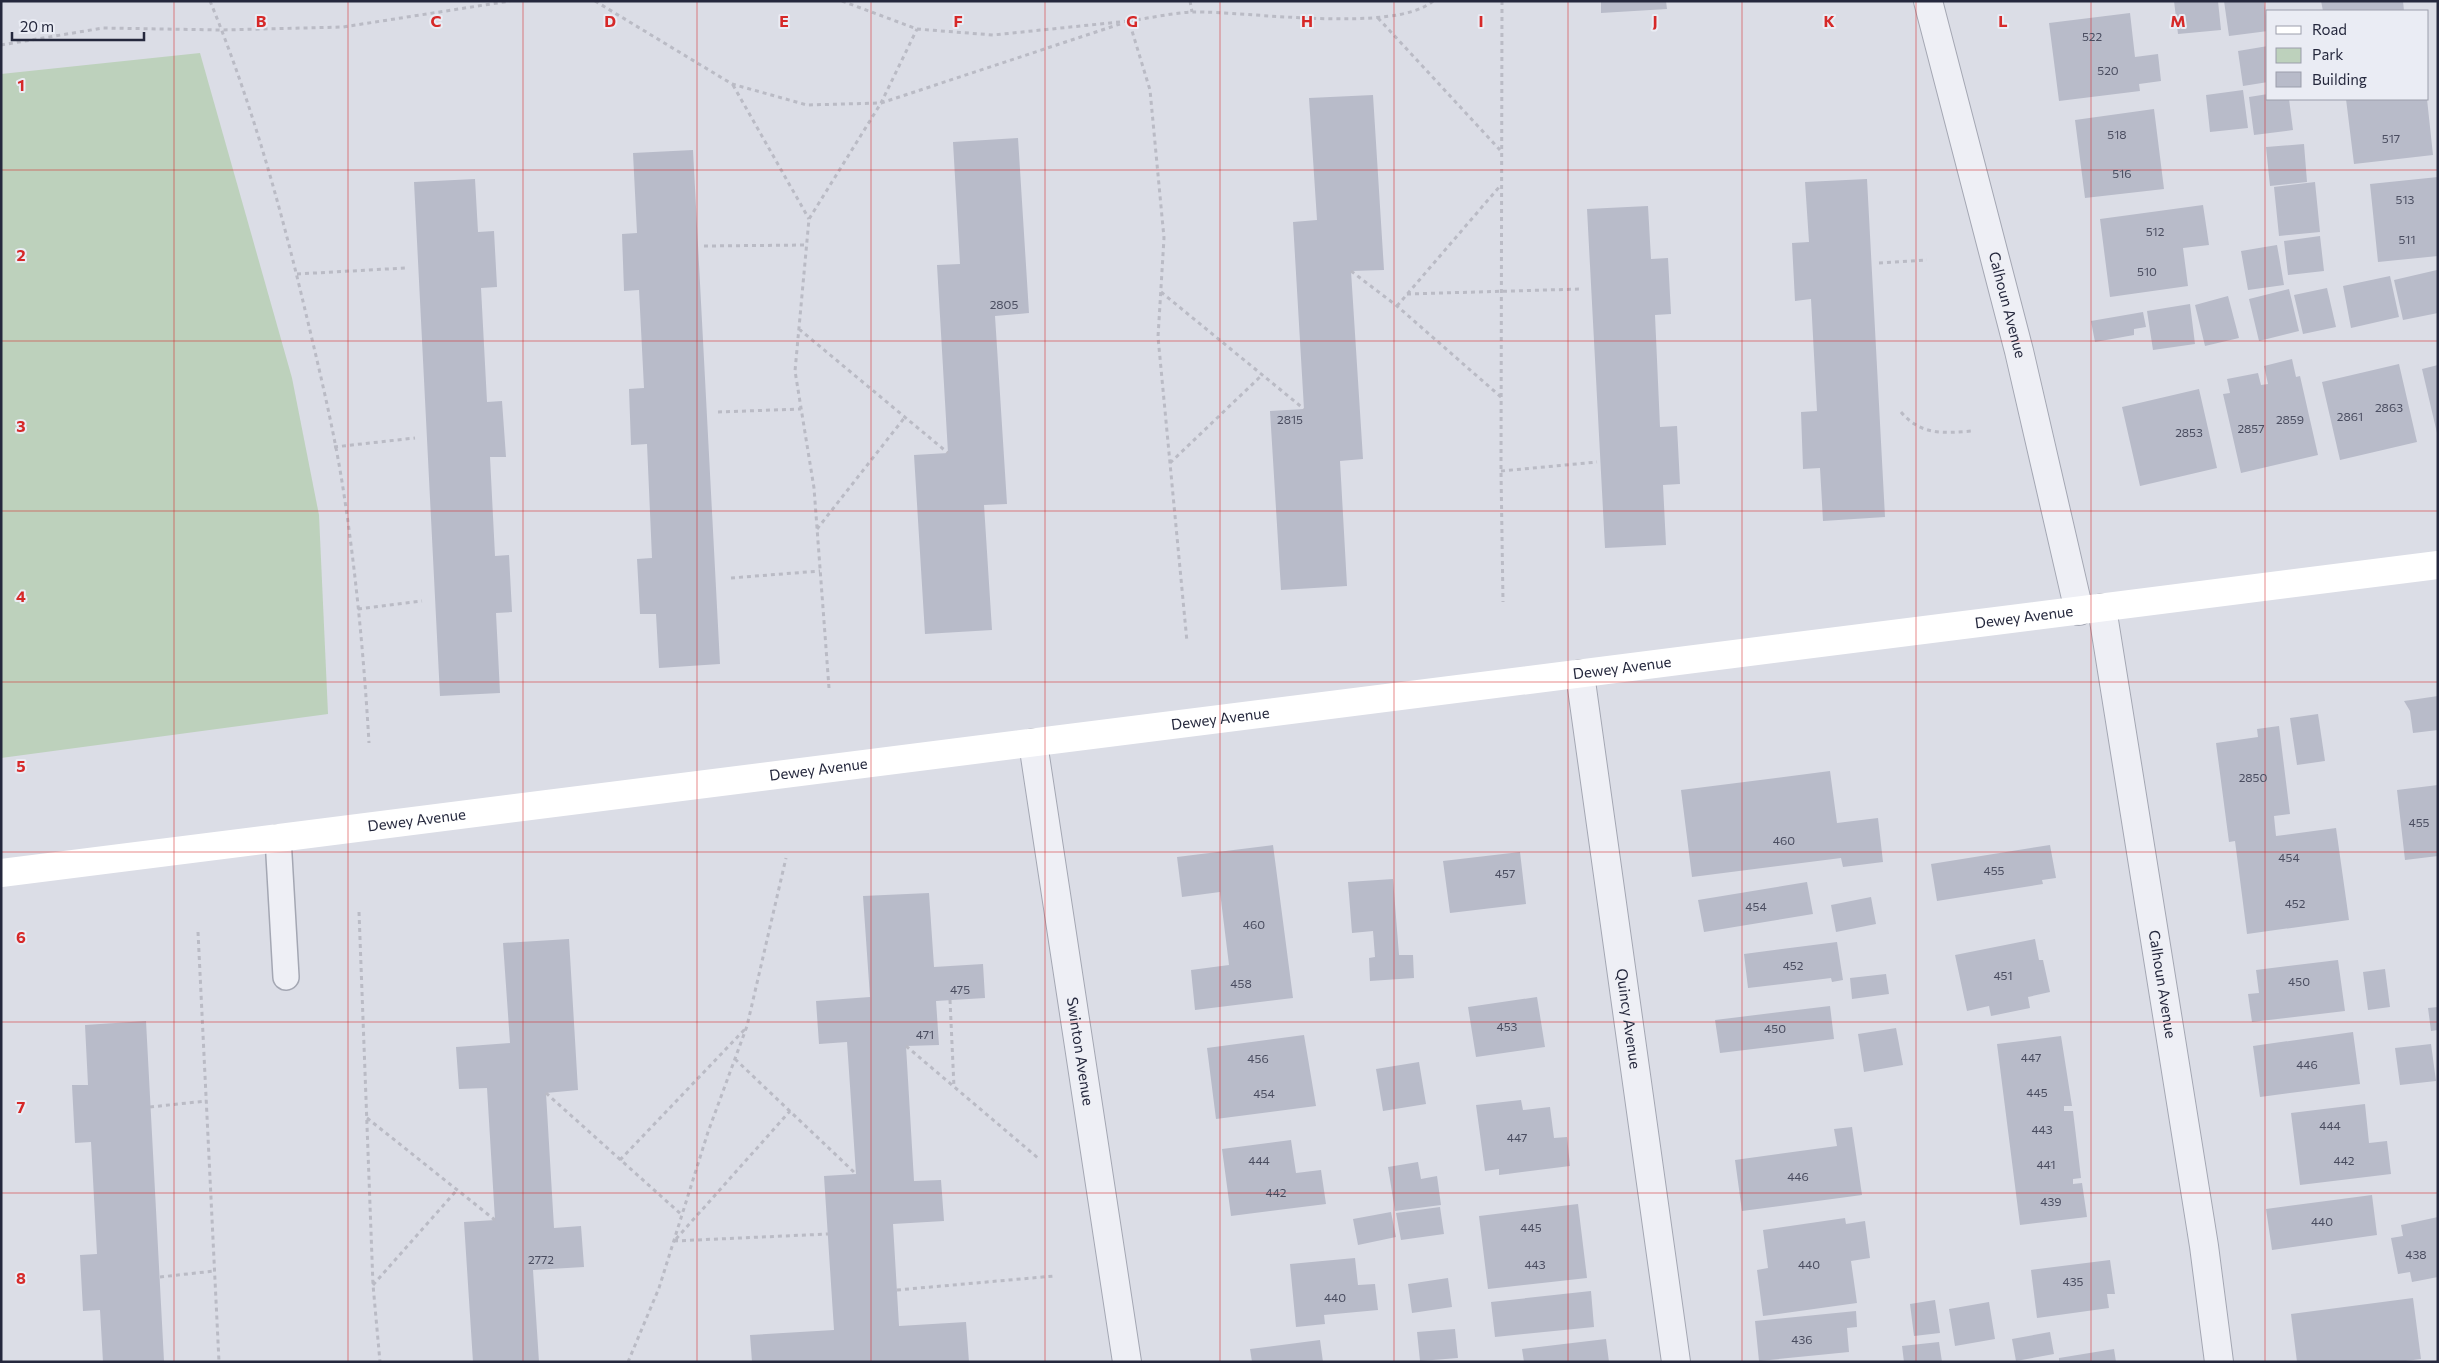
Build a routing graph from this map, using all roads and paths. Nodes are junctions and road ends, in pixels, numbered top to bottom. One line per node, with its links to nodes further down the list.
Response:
1 (210, 1): 13 (path)
2 (510, 1): 13 (path)
3 (595, 1): 15 (path)
4 (842, 1): 12 (path)
5 (1190, 1): 9 (path)
6 (1433, 1): 10 (path)
7 (1502, 1): 17 (path)
8 (1928, 1): 54 (street, Calhoun Avenue)
9 (1192, 12): 10 (path); 11 (path)
10 (1378, 18): 17 (path)
11 (1129, 21): 12 (path); 16 (path); 28 (path)
12 (917, 29): 16 (path)
13 (222, 30): 14 (path); 26 (path)
14 (1, 45)
15 (732, 84): 16 (path); 19 (path)
16 (881, 104): 19 (path)
17 (1501, 151): 18 (path)
18 (1501, 185): 29 (path); 30 (path)
19 (809, 219): 20 (path)
20 (807, 245): 21 (path); 32 (path)
21 (704, 246)
22 (1927, 260): 23 (path)
23 (1879, 263)
24 (405, 268): 26 (path)
25 (1351, 271): 31 (path)
26 (297, 274): 42 (path)
27 (1581, 289): 29 (path)
28 (1161, 291): 33 (path); 45 (path)
29 (1501, 292): 30 (path); 34 (path)
30 (1407, 294): 31 (path)
31 (1397, 306): 34 (path)
32 (799, 329): 35 (path); 39 (path)
33 (1262, 375): 36 (path); 45 (path)
34 (1501, 397): 46 (path)
35 (801, 409): 37 (path); 47 (path)
36 (1304, 409)
37 (718, 412)
38 (1902, 412): 40 (path)
39 (905, 417): 43 (path); 47 (path)
40 (1972, 431)
41 (415, 438): 42 (path)
42 (334, 447): 53 (path)
43 (948, 454)
44 (1598, 462): 46 (path)
45 (1170, 463): 55 (path)
46 (1501, 471): 52 (path)
47 (817, 529): 49 (path)
48 (2438, 565): 54 (street, Dewey Avenue)
49 (820, 571): 50 (path); 57 (path)
50 (731, 578)
51 (422, 601): 53 (path)
52 (1503, 602)
53 (358, 609): 58 (path)
54 (2090, 609): 56 (street, Dewey Avenue); 94 (street, Calhoun Avenue)
55 (1187, 642)
56 (1580, 674): 59 (street, Dewey Avenue); 93 (street, Quincy Avenue)
57 (829, 688)
58 (369, 743)
59 (1033, 743): 60 (street, Dewey Avenue); 92 (street, Swinton Avenue)
60 (278, 838): 62 (street, Dewey Avenue); 65 (lane)
61 (786, 858): 67 (path)
62 (1, 873)
63 (359, 912): 75 (path)
64 (198, 932): 72 (path)
65 (286, 977)
66 (950, 1000): 70 (path)
67 (747, 1026): 69 (path); 77 (path)
68 (906, 1046): 70 (path)
69 (735, 1059): 74 (path); 80 (path)
70 (954, 1087): 76 (path)
71 (546, 1092): 77 (path)
72 (206, 1101): 73 (path); 84 (path)
73 (150, 1107)
74 (790, 1111): 78 (path); 83 (path)
75 (366, 1118): 79 (path); 87 (path)
76 (1038, 1158)
77 (620, 1160): 80 (path)
78 (856, 1174)
79 (457, 1190): 81 (path); 87 (path)
80 (682, 1215): 83 (path)
81 (495, 1220)
82 (828, 1234): 83 (path)
83 (674, 1241): 91 (path)
84 (214, 1272): 86 (path); 89 (path)
85 (1054, 1276): 88 (path)
86 (160, 1277)
87 (373, 1285): 90 (path)
88 (897, 1290)
89 (219, 1362)
90 (380, 1362)
91 (628, 1362)
92 (1127, 1362)
93 (1676, 1362)
94 (2219, 1362)

